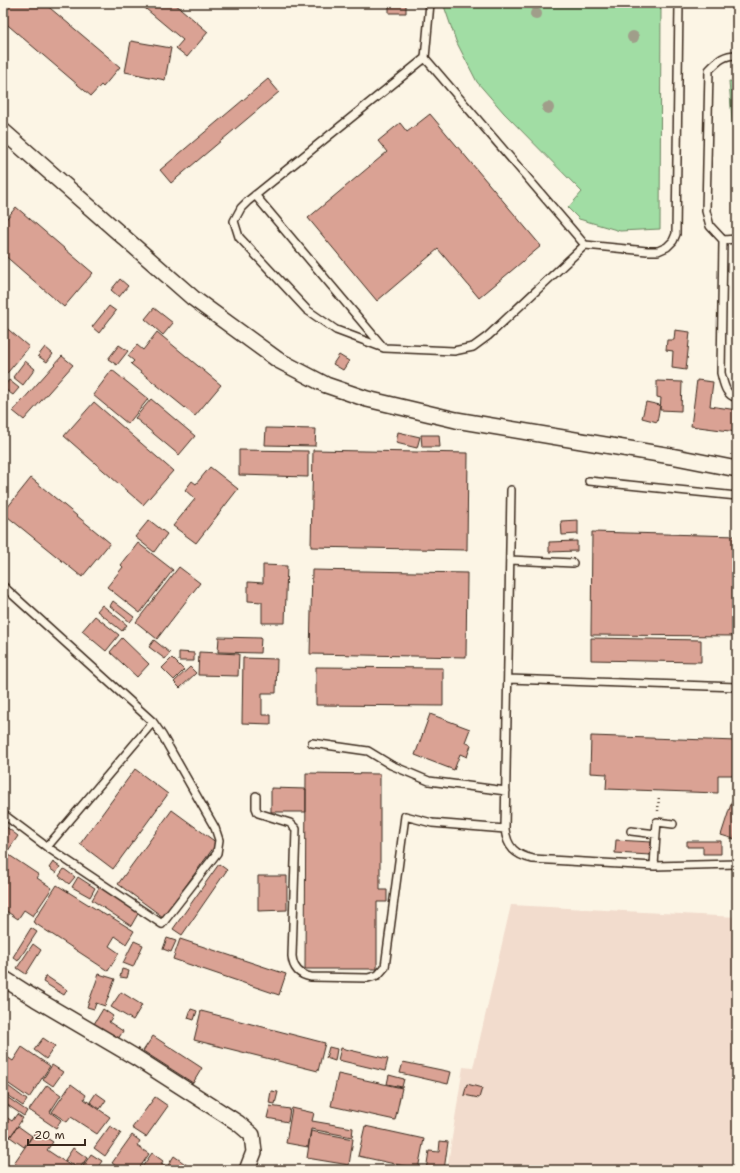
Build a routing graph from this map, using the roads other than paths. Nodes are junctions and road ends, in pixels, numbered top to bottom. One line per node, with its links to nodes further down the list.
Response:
1 (430, 3): 4 (lane)
2 (679, 3): 9 (lane)
3 (737, 55): 8 (lane)
4 (425, 58): 6 (lane); 9 (lane)
5 (3, 131): 12 (street)
6 (255, 195): 10 (lane); 10 (lane)
7 (737, 239): 8 (lane)
8 (723, 240): 11 (lane)
9 (585, 245): 10 (lane)
10 (384, 348)
11 (737, 398)
12 (737, 469)
13 (589, 481): 15 (lane)
14 (511, 490): 16 (lane)
15 (737, 496)
16 (510, 560): 17 (lane); 19 (lane)
17 (573, 563)
18 (3, 586): 21 (lane)
19 (508, 679): 20 (lane); 23 (lane)
20 (737, 687)
21 (152, 722): 30 (lane); 30 (lane)
22 (312, 743): 23 (lane)
23 (506, 791): 27 (lane)
24 (256, 796): 27 (lane)
25 (3, 814): 30 (lane)
26 (673, 824): 29 (lane)
27 (505, 829): 32 (lane)
28 (631, 831): 29 (lane)
29 (656, 834): 32 (lane)
30 (46, 847)
31 (737, 864): 32 (lane)
32 (654, 866)
33 (3, 978): 34 (street)
34 (247, 1170)

